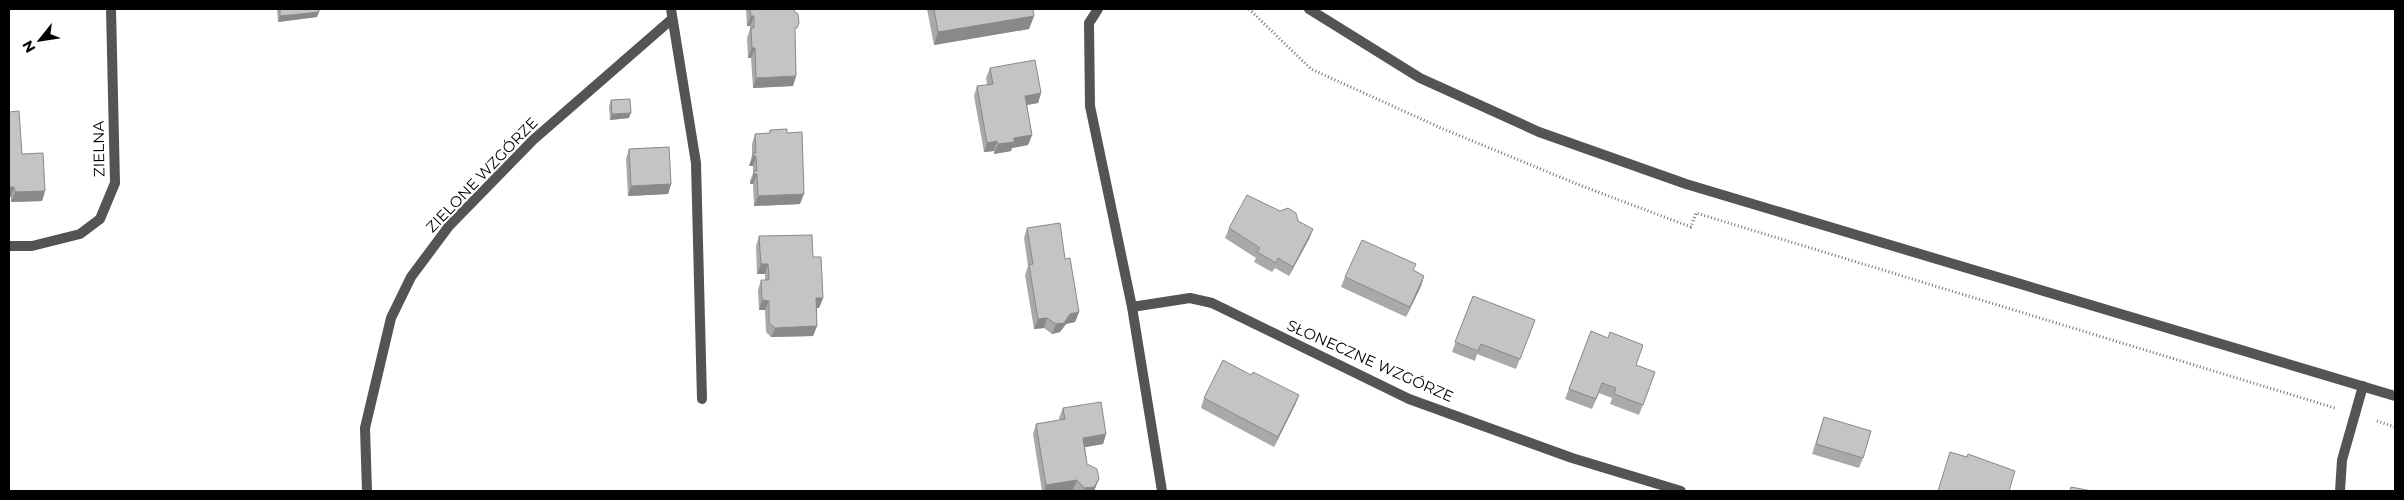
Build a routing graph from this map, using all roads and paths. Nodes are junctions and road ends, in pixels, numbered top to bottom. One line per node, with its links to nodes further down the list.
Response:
1 (111, 9): 5 (street, ZIELNA)
2 (1098, 9): 6 (street)
3 (1309, 9): 7 (street)
4 (672, 14): 9 (street); 10 (street, ZIELONE WZGÓRZE)
5 (9, 246)
6 (1132, 307): 11 (street); 12 (street, SŁONECZNE WZGÓRZE)
7 (2363, 386): 8 (street); 13 (street)
8 (2395, 396)
9 (702, 399)
10 (367, 491)
11 (1162, 491)
12 (1681, 491)
13 (2340, 491)

